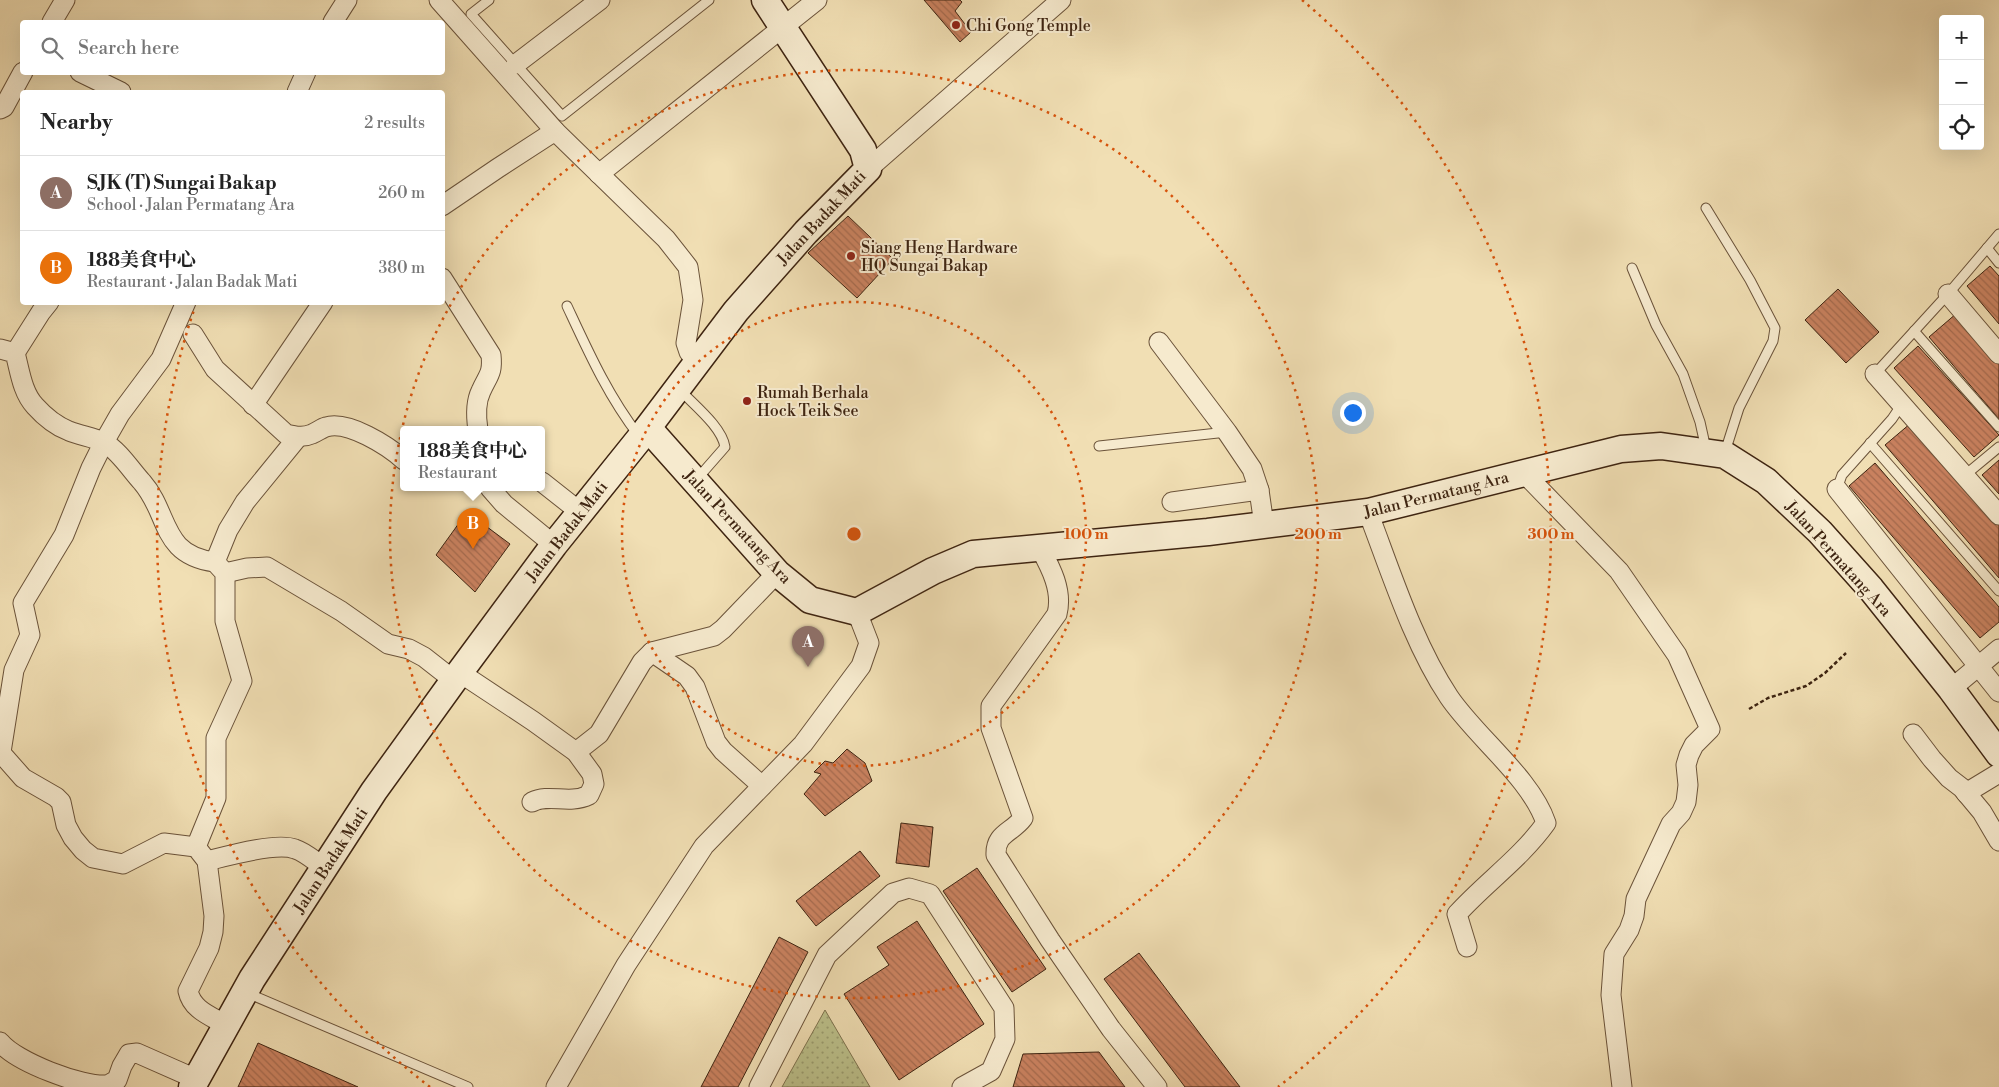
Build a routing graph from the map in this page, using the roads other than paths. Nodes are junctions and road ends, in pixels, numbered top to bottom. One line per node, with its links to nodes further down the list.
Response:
1 (66, 0): 10 (street)
2 (347, 0): 11 (street)
3 (439, 0): 20 (street)
4 (489, 0): 13 (lane)
5 (600, 0): 13 (street)
6 (709, 0): 13 (lane)
7 (765, 0): 12 (main road, Jalan Badak Mati)
8 (817, 0): 12 (street)
9 (1061, 0): 21 (street)
10 (53, 20)
11 (334, 20)
12 (783, 27): 21 (main road, Jalan Badak Mati); 22 (street)
13 (516, 64)
14 (22, 75): 19 (street)
15 (86, 75): 17 (street)
16 (305, 75): 18 (street)
17 (117, 90)
18 (298, 90)
19 (0, 109)
20 (555, 131): 22 (street); 23 (street)
21 (868, 170): 40 (main road, Jalan Badak Mati)
22 (599, 174): 40 (street)
23 (445, 204)
24 (1706, 208): 54 (lane)
25 (1999, 234): 26 (lane)
26 (1987, 248): 27 (lane); 30 (lane)
27 (1999, 263)
28 (1632, 268): 54 (lane)
29 (445, 283): 45 (street)
30 (1948, 294): 35 (lane); 39 (street)
31 (47, 305): 38 (street)
32 (185, 305): 50 (street)
33 (321, 305): 44 (street)
34 (566, 306): 48 (lane)
35 (1914, 331): 41 (lane); 46 (lane)
36 (193, 334): 44 (street)
37 (1159, 342): 47 (street)
38 (8, 351): 50 (street)
39 (1999, 354)
40 (697, 362): 42 (main road, Jalan Badak Mati)
41 (1875, 374): 43 (street)
42 (678, 388): 48 (main road, Jalan Badak Mati); 58 (lane)
43 (1902, 404): 51 (lane); 57 (street)
44 (253, 405): 49 (street)
45 (478, 426)
46 (1999, 427)
47 (1227, 432): 52 (lane); 61 (street)
48 (644, 433): 58 (main road, Jalan Permatang Ara); 64 (main road, Jalan Badak Mati)
49 (298, 437): 55 (street); 70 (street)
50 (104, 442): 70 (street); 81 (street)
51 (1870, 443): 60 (lane); 72 (lane)
52 (1098, 446)
53 (1999, 447): 57 (lane)
54 (1712, 453): 56 (main road, Jalan Permatang Ara); 78 (main road, Jalan Permatang Ara)
55 (400, 457)
56 (1524, 473): 65 (main road, Jalan Permatang Ara); 101 (street)
57 (1964, 476): 66 (street)
58 (696, 480): 71 (main road, Jalan Permatang Ara)
59 (545, 484): 64 (street)
60 (1837, 489): 76 (street)
61 (1259, 490): 63 (street); 67 (street)
62 (493, 491): 68 (street)
63 (1172, 502)
64 (580, 512): 68 (main road, Jalan Badak Mati)
65 (1368, 512): 67 (main road, Jalan Permatang Ara); 91 (street)
66 (1999, 516)
67 (1264, 525): 69 (main road, Jalan Permatang Ara)
68 (554, 545): 77 (main road, Jalan Badak Mati)
69 (1040, 548): 73 (main road, Jalan Permatang Ara); 100 (street)
70 (220, 567): 77 (street); 89 (street)
71 (778, 573): 73 (main road, Jalan Permatang Ara); 75 (street)
72 (1999, 591)
73 (858, 612): 85 (street)
74 (1999, 649): 76 (street)
75 (652, 652): 82 (street); 85 (street)
76 (1978, 666): 78 (street); 79 (street)
77 (457, 676): 82 (street); 90 (main road, Jalan Badak Mati)
78 (1951, 689): 83 (main road, Jalan Permatang Ara)
79 (1999, 692)
80 (1913, 734): 86 (street)
81 (0, 752): 89 (street)
82 (576, 752): 87 (street)
83 (1999, 754)
84 (1999, 773): 86 (street)
85 (762, 786): 97 (street)
86 (1966, 793): 88 (street)
87 (532, 802)
88 (1997, 831)
89 (202, 854): 90 (street); 93 (street)
90 (325, 868): 92 (main road, Jalan Badak Mati)
91 (1467, 947)
92 (245, 992): 93 (main road, Jalan Badak Mati); 96 (lane)
93 (226, 1026): 95 (main road, Jalan Badak Mati)
94 (0, 1042): 95 (street)
95 (194, 1083)
96 (468, 1087)
97 (556, 1087)
98 (759, 1087): 99 (street)
99 (962, 1087)
100 (1157, 1087)
101 (1622, 1087)

